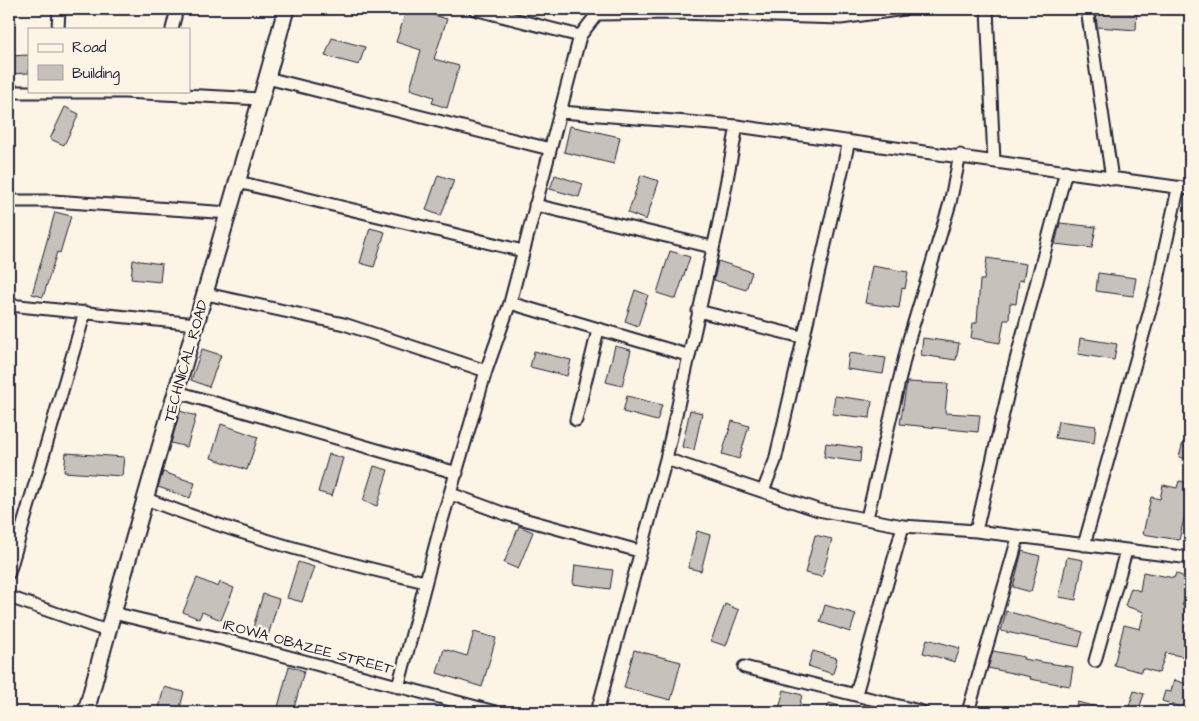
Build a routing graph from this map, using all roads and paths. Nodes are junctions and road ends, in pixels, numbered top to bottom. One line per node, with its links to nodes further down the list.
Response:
1 (59, 9): 9 (street)
2 (177, 9): 10 (street)
3 (286, 9): 12 (street, TECHNICAL ROAD)
4 (474, 9): 11 (street)
5 (904, 9): 8 (street)
6 (987, 9): 22 (street)
7 (1087, 9): 24 (street)
8 (677, 11): 11 (street)
9 (58, 28)
10 (172, 28)
11 (580, 36): 17 (street)
12 (267, 78): 16 (street, TECHNICAL ROAD); 20 (street)
13 (9, 92): 14 (street)
14 (56, 92): 15 (street)
15 (167, 92): 16 (street)
16 (261, 99): 25 (street, TECHNICAL ROAD)
17 (561, 112): 18 (street); 20 (street)
18 (737, 126): 19 (street); 31 (street)
19 (849, 141): 21 (street); 40 (street)
20 (550, 149): 29 (street)
21 (960, 155): 22 (street); 50 (street)
22 (994, 161): 23 (street)
23 (1066, 171): 24 (street); 52 (street)
24 (1112, 179): 26 (street)
25 (238, 182): 30 (street, TECHNICAL ROAD); 32 (street)
26 (1178, 189): 27 (street); 54 (street)
27 (1190, 189)
28 (9, 201): 30 (street)
29 (535, 205): 31 (street); 32 (street)
30 (230, 213): 33 (street, TECHNICAL ROAD)
31 (712, 247): 36 (street)
32 (523, 251): 34 (street)
33 (206, 294): 38 (street, TECHNICAL ROAD); 42 (street)
34 (510, 303): 39 (street); 42 (street)
35 (9, 305): 37 (street)
36 (698, 311): 40 (street); 41 (street)
37 (85, 312): 38 (street); 58 (street)
38 (196, 324): 43 (street, TECHNICAL ROAD)
39 (598, 330): 41 (street); 44 (street)
40 (802, 337): 47 (street)
41 (688, 355): 45 (street)
42 (486, 372): 46 (street)
43 (177, 392): 46 (street); 49 (street, TECHNICAL ROAD)
44 (576, 420)
45 (666, 459): 47 (street); 55 (street)
46 (457, 473): 48 (street)
47 (763, 491): 50 (street)
48 (451, 494): 55 (street); 59 (street)
49 (146, 499): 59 (street); 61 (street, TECHNICAL ROAD)
50 (867, 518): 51 (street)
51 (903, 526): 52 (street); 66 (street)
52 (976, 531): 53 (street)
53 (1018, 538): 54 (street); 71 (street)
54 (1084, 545): 56 (street)
55 (639, 551): 69 (street)
56 (1126, 551): 57 (street); 63 (street)
57 (1190, 558)
58 (9, 573)
59 (425, 582): 65 (street)
60 (9, 597): 62 (street)
61 (113, 613): 62 (street, TECHNICAL ROAD); 65 (street, IROWA OBAZEE STREET)
62 (107, 632): 67 (street, TECHNICAL ROAD)
63 (1095, 661)
64 (744, 667): 66 (street)
65 (398, 687): 68 (street, IROWA OBAZEE STREET)
66 (856, 694): 70 (street)
67 (86, 712)
68 (496, 712)
69 (597, 712)
70 (924, 712)
71 (968, 712)

